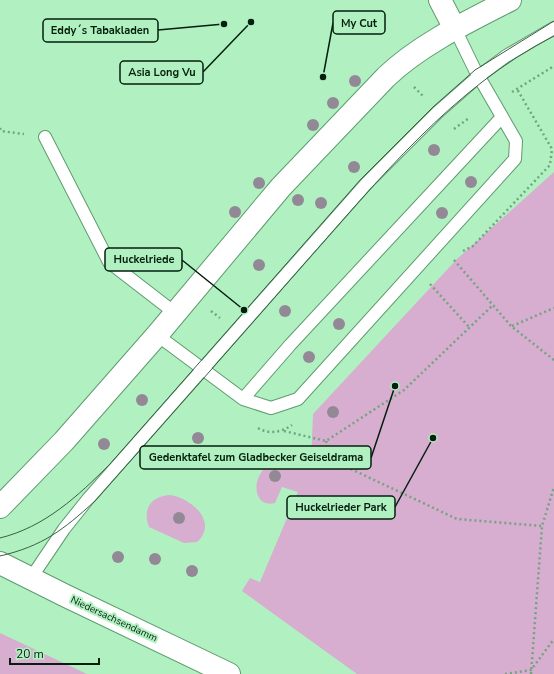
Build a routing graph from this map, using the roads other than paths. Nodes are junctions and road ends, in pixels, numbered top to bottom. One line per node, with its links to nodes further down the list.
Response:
1 (440, 0): 4 (street)
2 (510, 0): 4 (street)
3 (554, 28): 5 (lane)
4 (454, 29): 5 (lane); 8 (street)
5 (479, 76): 6 (lane); 10 (lane)
6 (502, 117): 11 (lane); 11 (lane)
7 (45, 137): 8 (lane)
8 (175, 314): 9 (street)
9 (157, 335): 10 (lane); 12 (street)
10 (202, 369): 11 (lane); 14 (lane)
11 (243, 399)
12 (0, 507)
13 (0, 563): 14 (street, Niedersachsendamm)
14 (31, 578): 15 (street, Niedersachsendamm)
15 (229, 674)

